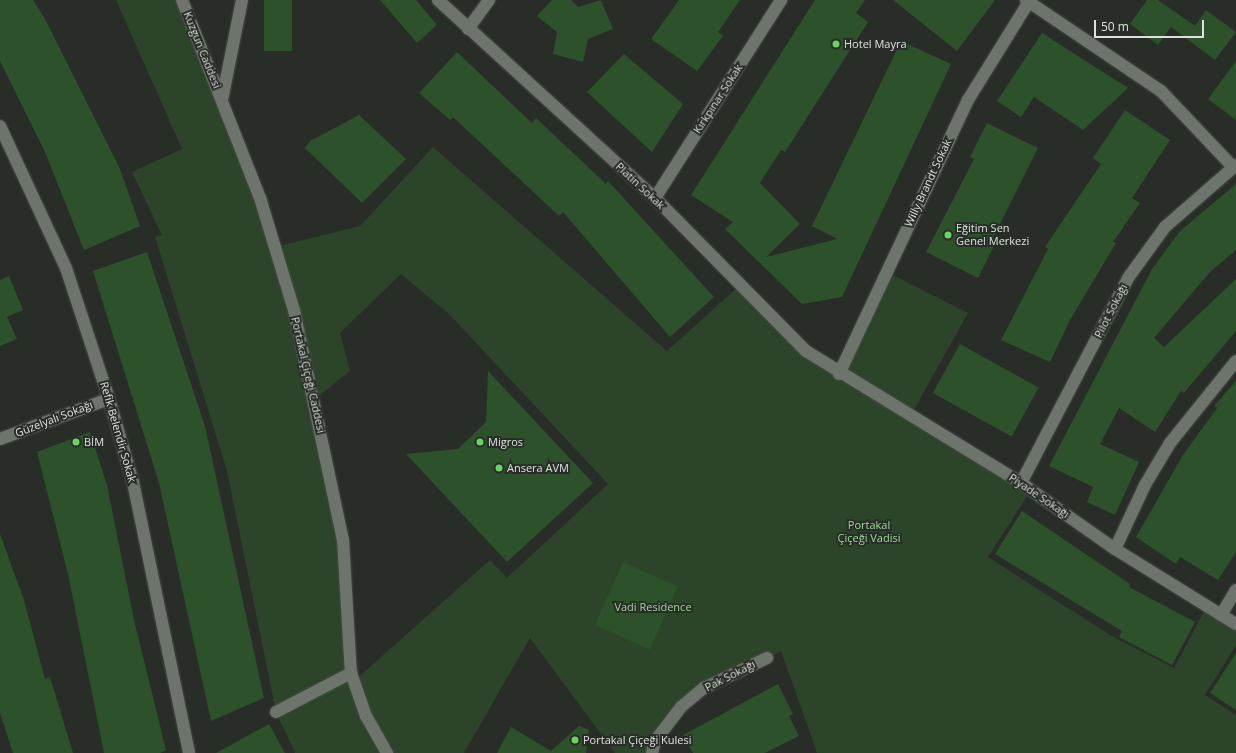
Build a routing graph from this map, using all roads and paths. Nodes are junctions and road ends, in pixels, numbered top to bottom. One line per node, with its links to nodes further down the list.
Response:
1 (182, 0): 8 (street, Kuzgun Caddesi)
2 (242, 0): 8 (street)
3 (438, 0): 7 (street, Platin Sokak)
4 (489, 0): 7 (street)
5 (781, 0): 11 (street, Kırkpınar Sokak)
6 (1028, 1): 10 (street); 13 (street, Willy Brandt Sokak)
7 (468, 29): 11 (street, Platin Sokak)
8 (222, 100): 22 (street, Portakal Çiçeği Caddesi)
9 (0, 126): 14 (street, Refik Belendir Sokak)
10 (1234, 166): 16 (street, Pilot Sokağı)
11 (655, 198): 13 (street, Platin Sokak)
12 (1236, 361): 17 (street)
13 (839, 374): 16 (street, Piyade Sokağı)
14 (109, 399): 15 (street, Güzelyalı Sokağı); 24 (street, Refik Belendir Sokak)
15 (0, 439)
16 (1021, 483): 17 (street, Piyade Sokağı)
17 (1115, 549): 19 (street, Piyade Sokağı)
18 (1236, 590): 19 (street)
19 (1221, 615): 20 (street, Piyade Sokağı)
20 (1236, 624)
21 (767, 658): 26 (street, Pak Sokağı)
22 (351, 673): 23 (street); 25 (street, Portakal Çiçeği Caddesi)
23 (276, 712)
24 (189, 753)
25 (387, 753)
26 (652, 753)

